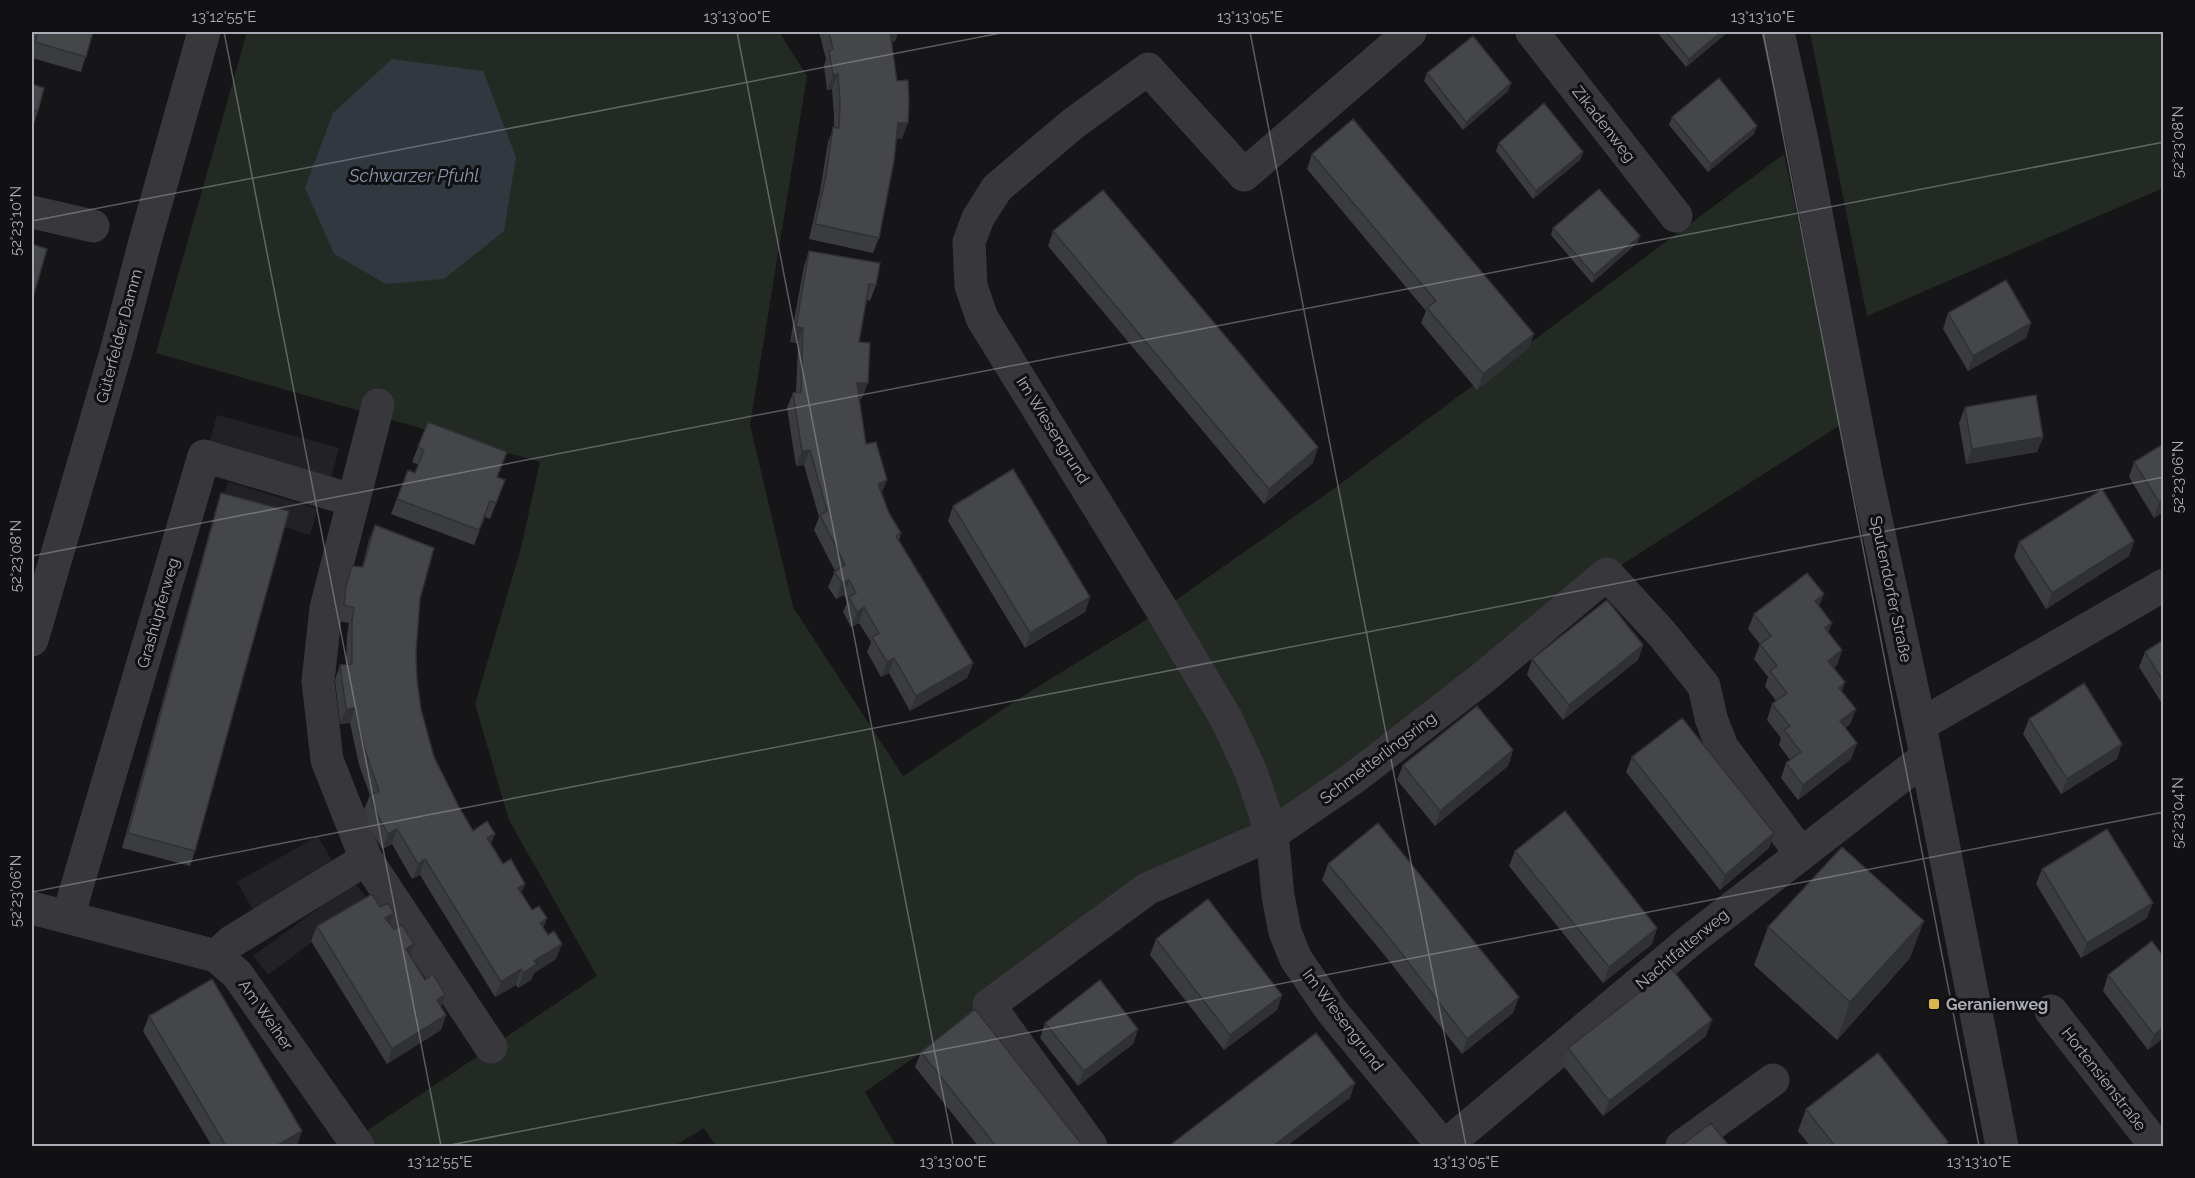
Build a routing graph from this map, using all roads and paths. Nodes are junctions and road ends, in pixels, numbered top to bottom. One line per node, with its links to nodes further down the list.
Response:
1 (204, 32): 11 (street, Güterfelder Damm)
2 (1410, 32): 14 (street, Im Wiesengrund)
3 (1532, 32): 6 (street, Zikadenweg)
4 (1778, 32): 12 (street, Sputendorfer Straße)
5 (32, 212): 7 (street)
6 (1676, 216)
7 (93, 226)
8 (378, 405): 9 (street)
9 (352, 500): 16 (street); 18 (street, Grashüpferweg)
10 (2163, 585): 12 (street)
11 (32, 640)
12 (1920, 725): 13 (street, Sputendorfer Straße)
13 (1925, 758): 15 (street, Nachtfalterweg); 27 (street, Sputendorfer Straße)
14 (1272, 834): 15 (street, Schmetterlingsring); 24 (street, Schmetterlingsring); 25 (street, Im Wiesengrund)
15 (1801, 854): 25 (street, Nachtfalterweg)
16 (366, 858): 19 (street); 21 (street)
17 (32, 908): 18 (street, Am Weiher)
18 (68, 917): 19 (street, Am Weiher)
19 (216, 956): 23 (street, Am Weiher)
20 (2051, 1011): 28 (street, Hortensienstraße)
21 (491, 1047)
22 (1773, 1080): 26 (street)
23 (358, 1146)
24 (1091, 1146)
25 (1444, 1146)
26 (1682, 1146)
27 (2002, 1146)
28 (2156, 1146)

